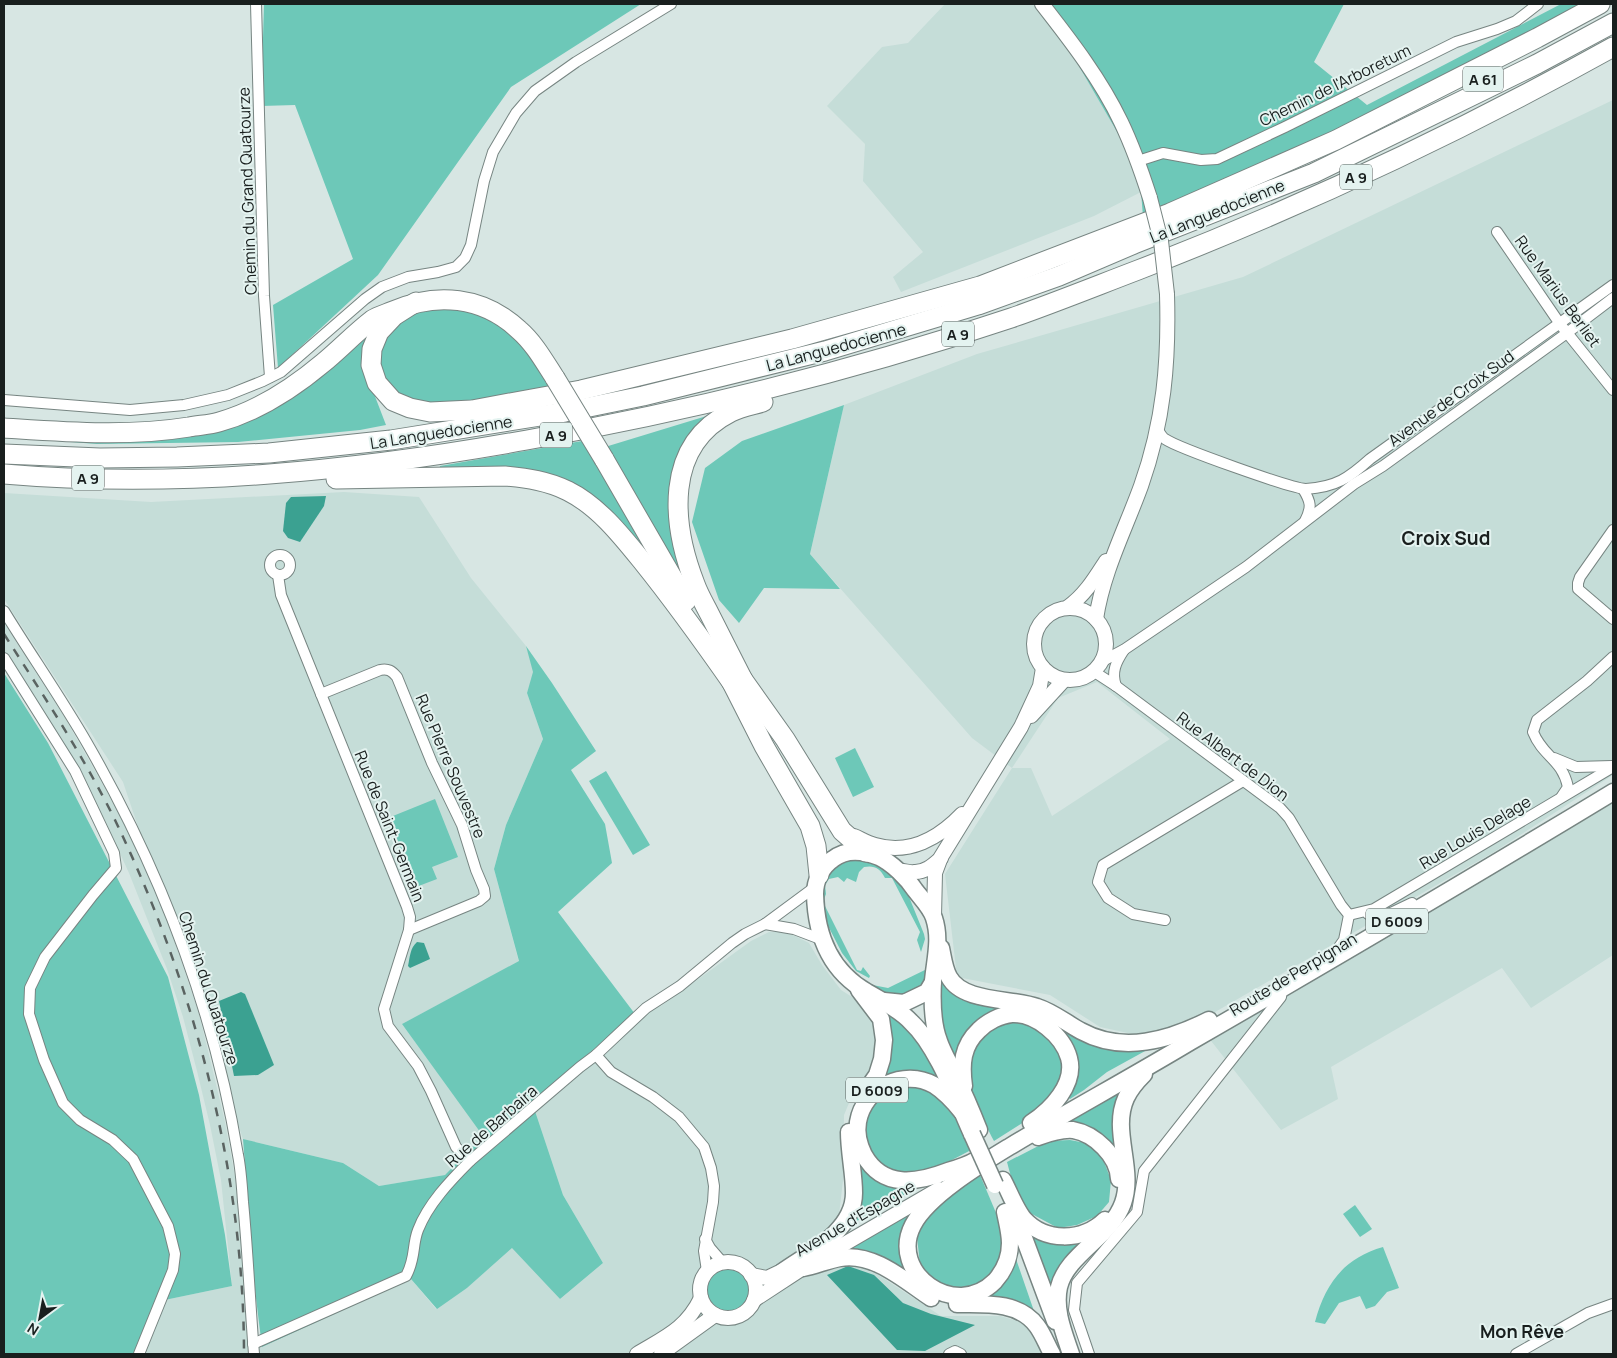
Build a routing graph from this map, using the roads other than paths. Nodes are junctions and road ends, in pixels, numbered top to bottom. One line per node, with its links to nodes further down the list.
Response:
1 (256, 4): 20 (street, Chemin du Grand Quatourze)
2 (671, 4): 20 (street)
3 (1042, 4): 12 (street)
4 (1538, 4): 12 (street, Chemin de l'Arboretum)
5 (1586, 4): 10 (highway)
6 (1600, 4): 10 (highway)
7 (1613, 10): 11 (highway, A 61)
8 (1613, 23): 11 (highway, La Languedocienne / A 9)
9 (1613, 47): 19 (highway, La Languedocienne / A 9)
10 (1507, 52): 16 (highway)
11 (1386, 138): 27 (highway, La Languedocienne / A 9)
12 (1138, 161): 24 (street, bridge)
13 (1497, 232): 17 (street, Rue Marius Berliet)
14 (1613, 285): 17 (street, Avenue de Croix Sud)
15 (1613, 298): 18 (street, Avenue de Croix Sud)
16 (416, 302): 23 (highway); 45 (highway, bridge)
17 (1560, 324): 18 (street, Rue Marius Berliet); 30 (street, Avenue de Croix Sud)
18 (1567, 333): 21 (street, Rue Marius Berliet); 31 (street, Avenue de Croix Sud)
19 (823, 374): 28 (highway, La Languedocienne / A 9); 45 (highway)
20 (270, 377): 22 (street)
21 (1613, 390)
22 (4, 400)
23 (4, 428)
24 (1158, 430): 25 (street, Avenue de Croix Sud); 26 (street)
25 (1185, 448): 26 (street, Avenue de Croix Sud); 30 (street, Avenue de Croix Sud)
26 (1153, 449): 33 (street)
27 (4, 454)
28 (285, 473): 29 (highway, La Languedocienne / A 9); 45 (highway)
29 (4, 474)
30 (1303, 489): 31 (street)
31 (1305, 522): 39 (street, Avenue de Croix Sud)
32 (1613, 530): 38 (street)
33 (1116, 546): 35 (street); 37 (street)
34 (278, 574): 47 (street, Rue de Saint-Germain)
35 (1068, 607): 37 (street); 43 (street)
36 (4, 611): 93 (street, Chemin du Quatourze)
37 (1096, 619): 42 (street)
38 (1613, 619)
39 (1125, 649): 42 (street, Avenue de Croix Sud); 46 (street)
40 (1613, 657): 49 (street)
41 (4, 658): 94 (street)
42 (1097, 667): 44 (street); 46 (street, Rue Albert de Dion)
43 (1043, 668): 44 (street); 48 (street)
44 (1064, 680): 48 (street)
45 (739, 683): 56 (highway); 60 (highway)
46 (1116, 686): 51 (street, Rue Albert de Dion)
47 (321, 694): 66 (street, Rue de Saint-Germain); 66 (street, Rue Pierre Souvestre)
48 (1021, 728): 54 (street)
49 (1548, 755): 50 (street); 55 (street)
50 (1613, 766): 55 (street, Rue Louis Delage)
51 (1243, 781): 62 (street, Rue Albert de Dion); 64 (street)
52 (1613, 784): 61 (main road, Route de Perpignan / D 6009)
53 (1613, 792): 72 (main road, Route de Perpignan / D 6009)
54 (977, 797): 56 (street); 58 (street)
55 (1560, 798): 62 (street, Rue Louis Delage)
56 (842, 831): 57 (highway)
57 (866, 852): 59 (main road, D 6009); 60 (main road)
58 (941, 857): 59 (street); 63 (street)
59 (898, 871): 63 (main road, D 6009)
60 (817, 881): 65 (street, Rue de Barbaira); 68 (main road, D 6009)
61 (1412, 903): 62 (street); 69 (main road, Route de Perpignan / D 6009)
62 (1349, 914): 69 (street)
63 (934, 916): 67 (main road, D 6009)
64 (1165, 920)
65 (765, 924): 68 (street); 76 (street, Rue de Barbaira)
66 (409, 930): 79 (street, Rue de Saint-Germain)
67 (939, 939): 70 (main road, D 6009); 73 (main road)
68 (823, 940): 71 (main road, D 6009)
69 (1339, 947): 73 (main road, Route de Perpignan / D 6009)
70 (933, 982): 74 (main road); 77 (main road, D 6009)
71 (855, 984): 74 (main road, D 6009); 87 (main road)
72 (1282, 989): 75 (main road, Route de Perpignan / D 6009); 102 (street)
73 (1251, 1000): 78 (main road, Route de Perpignan / D 6009)
74 (884, 1001): 77 (main road, D 6009)
75 (1181, 1048): 78 (main road, Route de Perpignan / D 6009); 101 (main road, D 6009)
76 (596, 1056): 79 (street, Rue de Barbaira); 83 (street)
77 (964, 1105): 78 (main road); 80 (main road, D 6009); 81 (main road, D 6009, bridge)
78 (997, 1151): 80 (main road, Route de Perpignan / D 6009); 81 (main road)
79 (470, 1161): 93 (street, Rue de Barbaira)
80 (974, 1165): 82 (main road); 85 (street, Avenue d'Espagne); 87 (street, Avenue d'Espagne)
81 (999, 1183): 82 (main road, D 6009); 101 (main road, D 6009)
82 (1005, 1212): 100 (main road, D 6009)
83 (705, 1240): 84 (street); 86 (street)
84 (723, 1263): 86 (street); 88 (street)
85 (803, 1268): 90 (street, Avenue d'Espagne); 99 (main road)
86 (707, 1271): 89 (street)
87 (782, 1272): 88 (street, Avenue d'Espagne)
88 (751, 1275): 90 (street)
89 (701, 1298): 92 (street); 95 (street)
90 (754, 1300): 92 (street)
91 (1613, 1304): 103 (street)
92 (715, 1315): 96 (street)
93 (254, 1349)
94 (139, 1354)
95 (637, 1354)
96 (661, 1354)
97 (949, 1354): 98 (street)
98 (960, 1354)
99 (1052, 1354)
100 (1055, 1354)
101 (1070, 1354)
102 (1089, 1354)
103 (1516, 1354)

